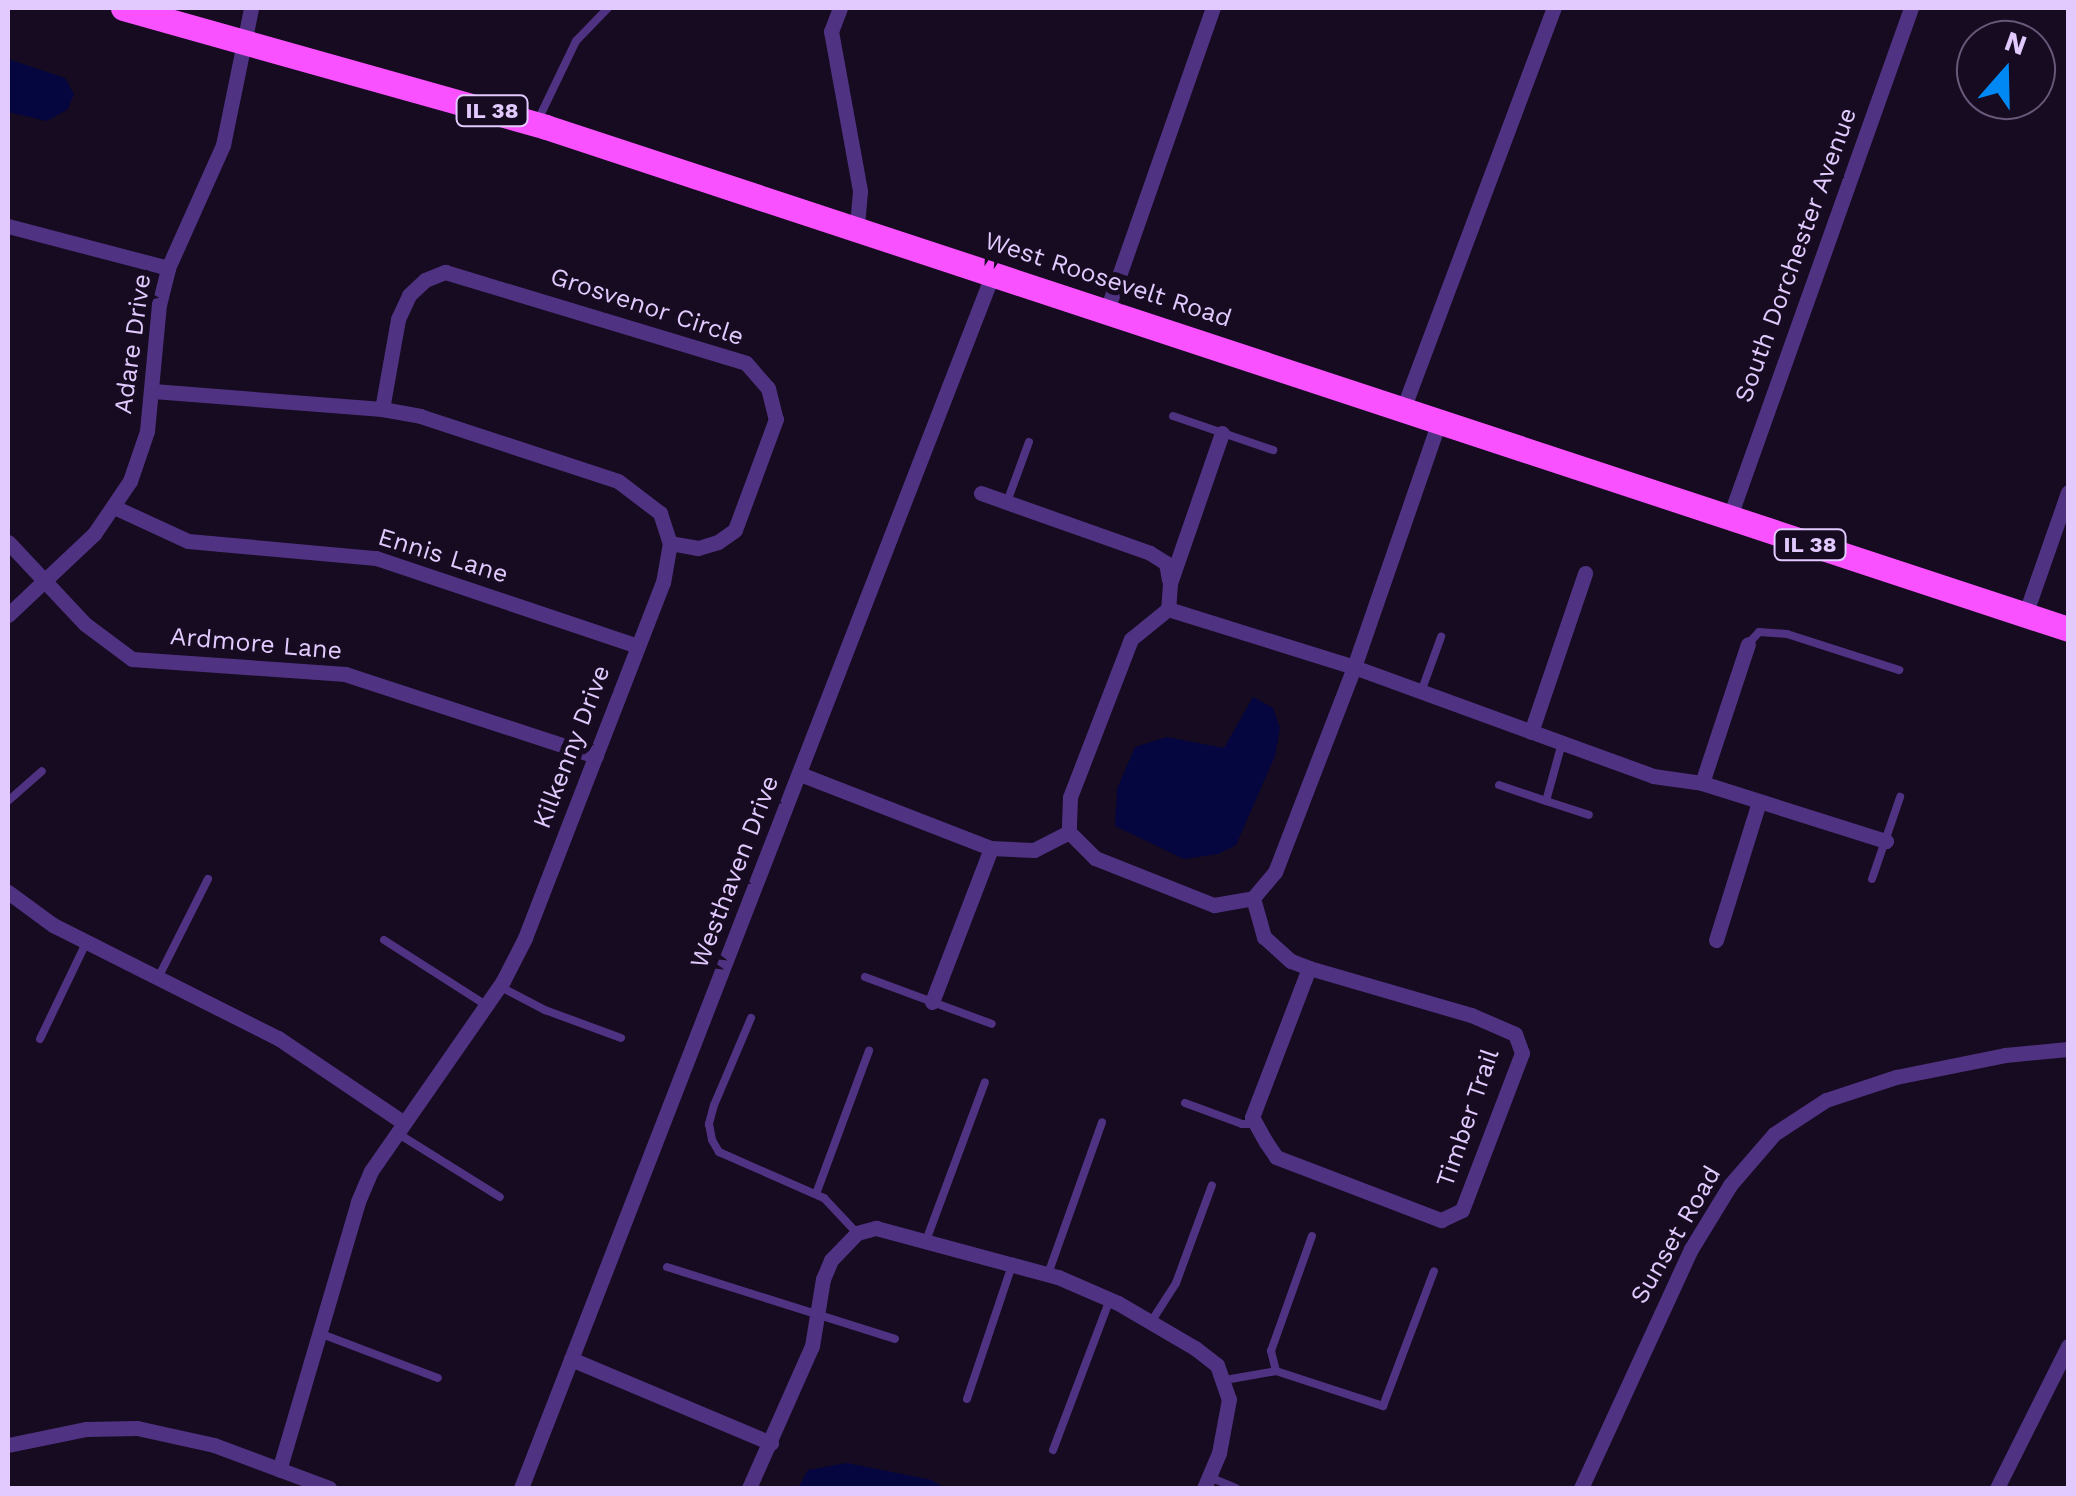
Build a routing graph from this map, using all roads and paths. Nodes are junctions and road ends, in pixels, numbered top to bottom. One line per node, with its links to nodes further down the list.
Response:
1 (123, 8): 8 (main road, West Roosevelt Road / IL 38)
2 (251, 8): 8 (street, Adare Drive)
3 (608, 8): 9 (lane)
4 (840, 8): 11 (street)
5 (1213, 8): 14 (street)
6 (1554, 8): 17 (street)
7 (1911, 8): 27 (street, South Dorchester Avenue)
8 (244, 41): 9 (main road, West Roosevelt Road / IL 38); 12 (street, Adare Drive)
9 (536, 124): 11 (main road, West Roosevelt Road / IL 38)
10 (8, 226): 12 (street)
11 (857, 228): 13 (main road, West Roosevelt Road / IL 38)
12 (168, 268): 15 (street, Adare Drive)
13 (993, 273): 14 (main road, West Roosevelt Road / IL 38); 47 (street, Westhaven Drive)
14 (1107, 310): 17 (main road, West Roosevelt Road / IL 38)
15 (153, 391): 16 (street); 26 (street, Adare Drive)
16 (382, 409): 29 (street); 29 (street, Grosvenor Circle)
17 (1404, 409): 19 (main road, West Roosevelt Road / IL 38)
18 (1172, 416): 20 (lane)
19 (1439, 421): 27 (main road, West Roosevelt Road / IL 38); 40 (street)
20 (1222, 433): 22 (lane); 32 (street)
21 (1029, 442): 25 (lane)
22 (1273, 450)
23 (2068, 492): 35 (street)
24 (981, 493): 25 (street)
25 (1007, 502): 32 (street)
26 (114, 507): 31 (street, Adare Drive); 39 (street, Ennis Lane)
27 (1728, 518): 35 (main road, West Roosevelt Road / IL 38)
28 (8, 542): 31 (street, Ardmore Lane)
29 (670, 544): 39 (street, Kilkenny Drive)
30 (1584, 573): 43 (street)
31 (43, 583): 34 (street, Adare Drive); 45 (street, Ardmore Lane)
32 (1170, 583): 33 (street)
33 (1168, 609): 40 (street); 55 (street)
34 (8, 615)
35 (2024, 615): 36 (main road, West Roosevelt Road / IL 38)
36 (2068, 629)
37 (1441, 636): 42 (lane)
38 (1748, 644): 41 (lane); 48 (street)
39 (637, 646): 45 (street, Kilkenny Drive)
40 (1354, 667): 42 (street); 61 (street)
41 (1899, 670)
42 (1421, 692): 43 (street)
43 (1531, 732): 44 (street)
44 (1562, 744): 48 (street); 52 (lane)
45 (596, 756): 68 (street, Kilkenny Drive)
46 (42, 771): 51 (lane)
47 (800, 774): 57 (street); 98 (street, Westhaven Drive)
48 (1702, 783): 53 (street)
49 (1499, 785): 52 (lane)
50 (1900, 797): 56 (lane)
51 (8, 801)
52 (1546, 801): 54 (lane)
53 (1759, 802): 56 (street); 63 (street)
54 (1590, 815)
55 (1069, 832): 57 (street); 61 (street)
56 (1886, 841): 59 (lane)
57 (991, 848): 69 (street)
58 (208, 879): 67 (lane)
59 (1872, 879)
60 (8, 892): 64 (street)
61 (1252, 898): 65 (street, Timber Trail)
62 (384, 940): 70 (lane)
63 (1716, 940)
64 (87, 942): 67 (street); 74 (lane)
65 (1309, 968): 80 (street); 80 (street, Timber Trail)
66 (865, 977): 69 (lane)
67 (158, 978): 81 (street)
68 (500, 986): 70 (street, Kilkenny Drive); 73 (lane)
69 (932, 1002): 72 (lane)
70 (486, 1006): 81 (street, Kilkenny Drive)
71 (751, 1018): 83 (lane)
72 (992, 1024)
73 (621, 1038)
74 (40, 1039)
75 (2068, 1049): 112 (street, Sunset Road)
76 (868, 1051): 83 (lane)
77 (985, 1082): 87 (lane)
78 (1185, 1103): 80 (lane)
79 (1102, 1122): 91 (lane)
80 (1256, 1124)
81 (400, 1128): 84 (lane); 95 (street, Kilkenny Drive)
82 (1212, 1185): 94 (lane)
83 (816, 1194): 85 (lane)
84 (500, 1197)
85 (857, 1232): 87 (street); 93 (street)
86 (1312, 1236): 99 (lane)
87 (927, 1238): 88 (street)
88 (1013, 1262): 91 (street); 102 (lane)
89 (668, 1267): 93 (lane)
90 (1434, 1271): 99 (lane)
91 (1048, 1274): 92 (street)
92 (1110, 1300): 94 (street); 105 (lane)
93 (818, 1318): 96 (lane); 103 (street)
94 (1151, 1322): 101 (street)
95 (319, 1333): 100 (lane); 106 (street, Kilkenny Drive)
96 (895, 1339)
97 (2068, 1346): 113 (street)
98 (570, 1358): 103 (street); 109 (street, Westhaven Drive)
99 (1276, 1370): 101 (lane)
100 (438, 1378)
101 (1225, 1380): 107 (street)
102 (967, 1400)
103 (771, 1444): 110 (street)
104 (8, 1445): 106 (street)
105 (1053, 1450)
106 (279, 1470): 108 (street)
107 (1207, 1483): 111 (lane)
108 (329, 1488)
109 (521, 1488)
110 (749, 1488)
111 (1236, 1488)
112 (1581, 1488)
113 (1997, 1488)

